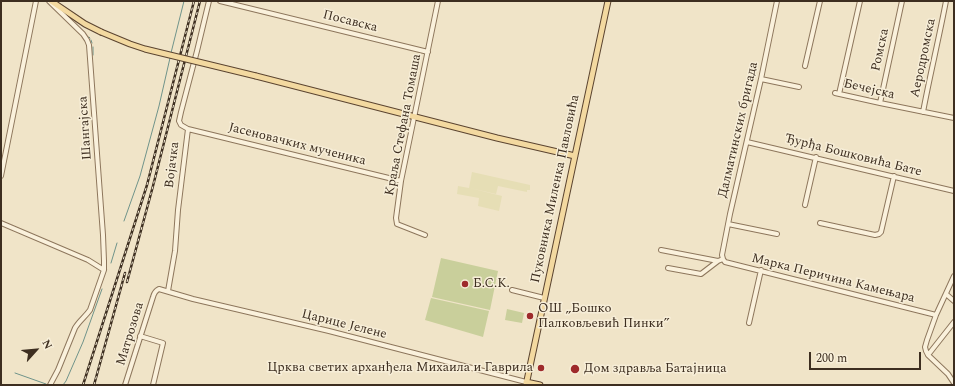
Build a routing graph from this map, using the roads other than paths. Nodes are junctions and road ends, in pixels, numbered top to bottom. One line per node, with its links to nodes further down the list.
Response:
1 (36, 1): 24 (street)
2 (50, 1): 18 (main road, bridge); 38 (street, Шангајска)
3 (209, 1): 20 (street, Војачка)
4 (220, 1): 12 (street, Посавска)
5 (438, 1): 12 (street, Краља Стефана Томаша)
6 (608, 1): 22 (main road, Пуковника Миленка Павловића)
7 (777, 1): 14 (street, Далматинских бригада)
8 (820, 1): 13 (street)
9 (860, 1): 16 (street, Бечејска)
10 (902, 1): 16 (street, Ромска)
11 (946, 1): 17 (street, Аеродромска)
12 (428, 52): 18 (street, Краља Стефана Томаша)
13 (806, 66)
14 (761, 79): 15 (street); 21 (street, Далматинских бригада)
15 (799, 87)
16 (880, 103): 17 (street, Бечејска)
17 (923, 112): 19 (street, Аеродромска)
18 (414, 117): 22 (main road); 26 (street, Краља Стефана Томаша)
19 (954, 118)
20 (188, 129): 26 (street, Јасеновачких мученика); 43 (street, Војачка)
21 (748, 142): 23 (street, Ђурђа Бошковића Бате); 31 (street, Далматинских бригада)
22 (575, 156): 45 (main road, Пуковника Миленка Павловића)
23 (816, 157): 25 (street, Ђурђа Бошковића Бате); 28 (street)
24 (1, 176)
25 (894, 176): 27 (street, Ђурђа Бошковића Бате); 30 (street)
26 (401, 181): 32 (street, Краља Стефана Томаша)
27 (954, 191)
28 (804, 205)
29 (1, 223): 38 (street)
30 (820, 223)
31 (728, 224): 33 (street); 35 (street, Далматинских бригада)
32 (425, 234)
33 (777, 234)
34 (661, 250): 36 (street)
35 (724, 260): 36 (street); 39 (street, Марка Перичина Камењара)
36 (718, 261): 37 (street)
37 (668, 268)
38 (104, 270): 54 (street)
39 (761, 270): 47 (street, Марка Перичина Камењара); 48 (street)
40 (954, 276): 44 (street)
41 (157, 290): 43 (street, Царице Јелене); 50 (street, Матрозова)
42 (512, 290): 45 (street)
43 (168, 291): 52 (street, Царице Јелене)
44 (946, 294): 46 (street); 47 (street)
45 (544, 298): 52 (main road, Пуковника Миленка Павловића)
46 (954, 301)
47 (936, 315): 51 (street)
48 (749, 322)
49 (954, 322): 51 (street)
50 (140, 336): 55 (street, Матрозова); 56 (street)
51 (928, 355): 53 (street)
52 (526, 383): 57 (main road)
53 (954, 383)
54 (50, 385)
55 (125, 385)
56 (153, 385)
57 (540, 385)

